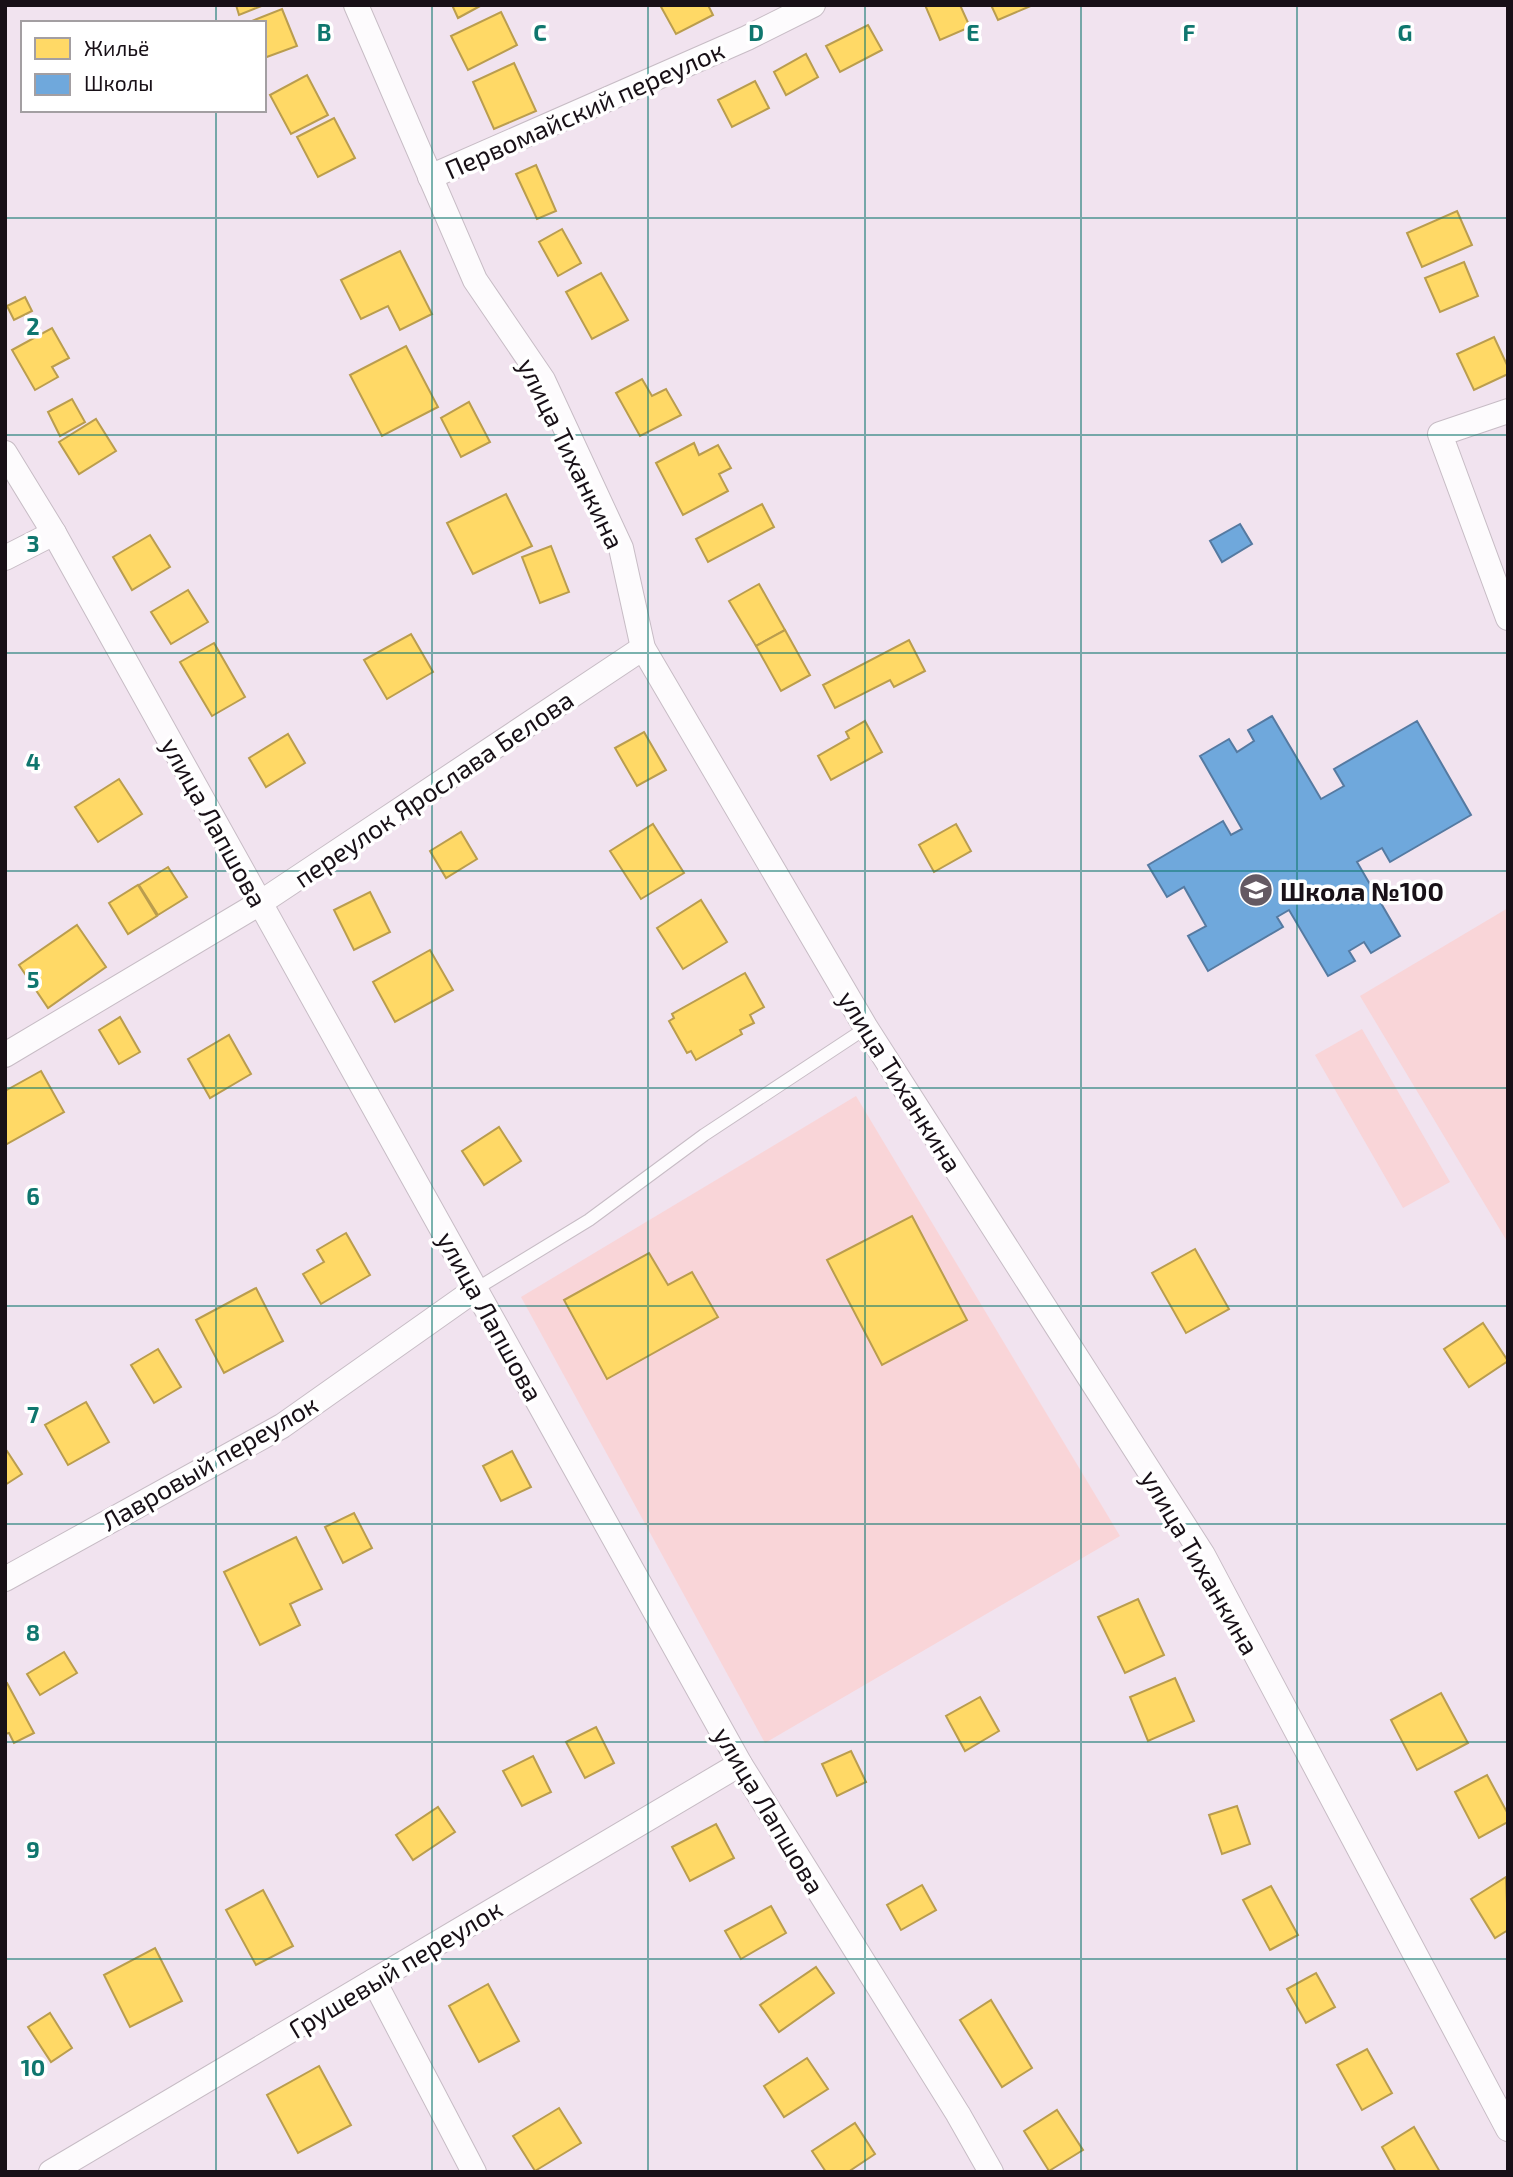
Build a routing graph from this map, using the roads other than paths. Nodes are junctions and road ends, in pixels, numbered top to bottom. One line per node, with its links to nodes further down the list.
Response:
1 (356, 5): 3 (street, улица Тиханкина)
2 (813, 5): 3 (street, Первомайский переулок)
3 (430, 177): 9 (street, улица Тиханкина)
4 (1508, 411): 8 (street)
5 (5, 453): 6 (street, улица Лапшова)
6 (54, 533): 7 (street); 10 (street, улица Лапшова)
7 (5, 558)
8 (1508, 618)
9 (643, 648): 10 (street, переулок Ярослава Белова); 11 (street, улица Тиханкина)
10 (260, 903): 12 (street, переулок Ярослава Белова); 13 (street, улица Лапшова)
11 (866, 1028): 13 (lane); 17 (street, улица Тиханкина)
12 (5, 1055)
13 (477, 1289): 14 (street, Лавровый переулок); 15 (street, улица Лапшова)
14 (5, 1579)
15 (740, 1764): 16 (street, Грушевый переулок); 20 (street, улица Лапшова)
16 (374, 1981): 18 (street, Грушевый переулок); 19 (street)
17 (1508, 2129)
18 (51, 2172)
19 (474, 2172)
20 (991, 2172)

